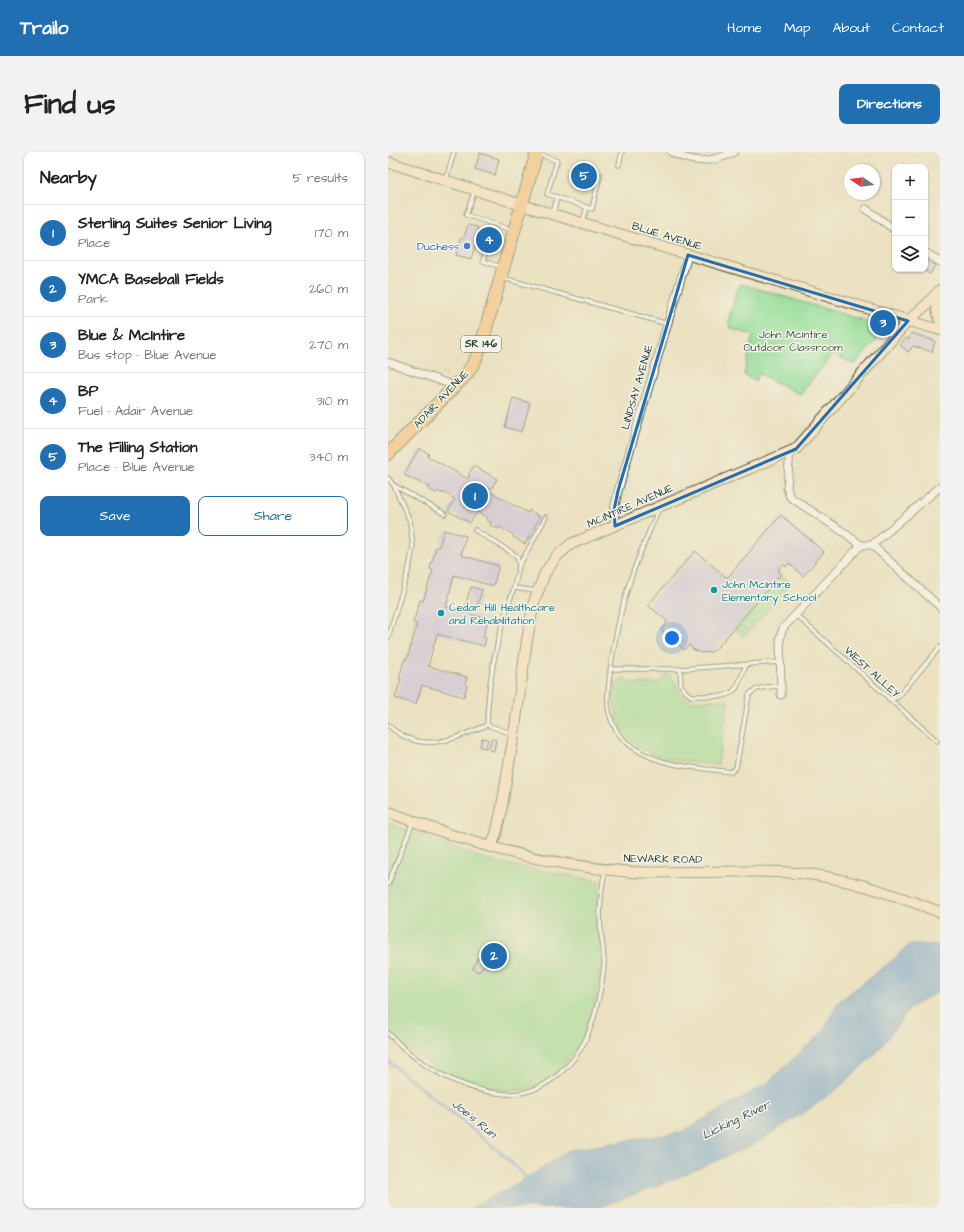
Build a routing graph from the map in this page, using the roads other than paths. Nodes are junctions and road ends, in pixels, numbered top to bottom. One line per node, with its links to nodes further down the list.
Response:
1 (454, 152): 9 (lane)
2 (536, 152): 11 (lane); 12 (main road, ADAIR AVENUE)
3 (622, 152): 7 (lane)
4 (671, 152): 5 (street)
5 (734, 152)
6 (388, 162): 9 (street, BLUE AVENUE)
7 (619, 165)
8 (600, 175): 13 (lane)
9 (446, 180): 10 (street, BLUE AVENUE)
10 (475, 189): 12 (street, BLUE AVENUE); 18 (lane)
11 (557, 197): 13 (lane); 15 (lane)
12 (522, 205): 15 (street, BLUE AVENUE); 18 (main road, ADAIR AVENUE / SR 146)
13 (587, 207): 16 (lane)
14 (866, 209): 17 (street)
15 (552, 214): 16 (street, BLUE AVENUE)
16 (582, 223): 21 (street, BLUE AVENUE)
17 (892, 228)
18 (515, 231): 23 (main road, ADAIR AVENUE / SR 146)
19 (486, 250): 23 (lane)
20 (928, 254): 22 (street)
21 (688, 255): 25 (street, BLUE AVENUE); 27 (street, LINDSAY AVENUE)
22 (940, 262)
23 (502, 272): 27 (lane); 30 (main road, ADAIR AVENUE / SR 146)
24 (940, 290): 25 (street, MCINTIRE AVENUE); 26 (street)
25 (908, 321): 28 (street, BLUE AVENUE); 31 (street, MCINTIRE AVENUE)
26 (940, 321)
27 (668, 324): 39 (street, LINDSAY AVENUE)
28 (940, 330)
29 (388, 362): 30 (street)
30 (455, 386): 32 (main road, ADAIR AVENUE / SR 146)
31 (790, 451): 36 (street, MCINTIRE AVENUE); 41 (street)
32 (388, 453)
33 (388, 478): 34 (lane)
34 (394, 486): 37 (lane); 48 (lane)
35 (940, 487): 42 (street)
36 (661, 505): 39 (street, MCINTIRE AVENUE); 53 (lane)
37 (445, 514)
38 (546, 517): 43 (lane)
39 (615, 526): 45 (street, MCINTIRE AVENUE)
40 (475, 530): 43 (lane)
41 (861, 545): 42 (street); 47 (street)
42 (872, 545): 46 (street)
43 (519, 566): 44 (lane)
44 (514, 588): 45 (lane); 58 (lane)
45 (537, 591): 59 (street, MCINTIRE AVENUE)
46 (940, 607)
47 (796, 615): 50 (street); 56 (lane, WEST ALLEY)
48 (388, 638)
49 (940, 647): 56 (lane)
50 (780, 662): 51 (lane); 54 (street)
51 (746, 665): 52 (lane); 52 (lane)
52 (680, 669): 53 (lane)
53 (610, 670): 54 (lane)
54 (781, 686): 55 (street)
55 (781, 695)
56 (889, 699): 60 (lane, WEST ALLEY)
57 (388, 725): 58 (lane)
58 (487, 725): 59 (lane)
59 (514, 734): 63 (street, MCINTIRE AVENUE)
60 (937, 741)
61 (388, 812): 62 (street, NEWARK ROAD)
62 (414, 821): 63 (street, NEWARK ROAD); 65 (lane)
63 (491, 847): 64 (street, NEWARK ROAD)
64 (605, 869): 66 (street, NEWARK ROAD); 67 (lane)
65 (388, 884)
66 (940, 912)
67 (388, 1033)

